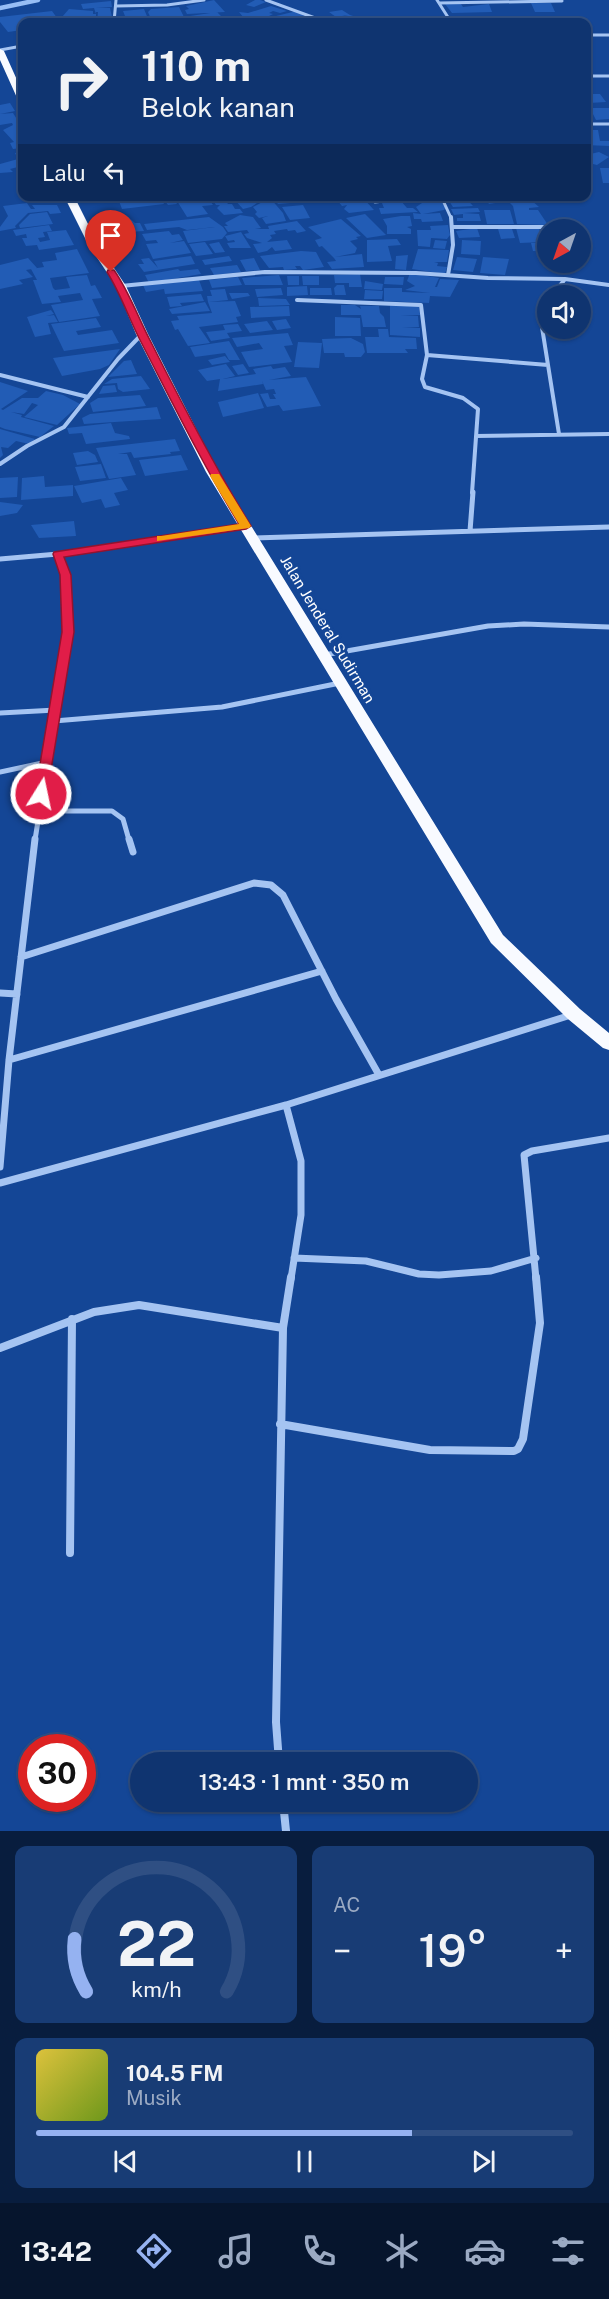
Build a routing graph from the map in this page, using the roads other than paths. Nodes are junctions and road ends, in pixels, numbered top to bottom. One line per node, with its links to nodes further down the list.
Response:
1 (116, 0): 6 (street)
2 (204, 0): 6 (street)
3 (266, 0): 8 (street)
4 (438, 1): 5 (street); 9 (street)
5 (562, 1)
6 (117, 6): 7 (street)
7 (115, 18)
8 (315, 18)
9 (449, 18)
10 (591, 35): 11 (street)
11 (609, 35)
12 (18, 47): 13 (street)
13 (0, 50): 16 (highway)
14 (591, 76): 15 (street)
15 (609, 76)
16 (18, 91)
17 (591, 124): 18 (street)
18 (609, 124)
19 (72, 201): 29 (highway, Jalan Jenderal Sudirman)
20 (384, 201): 22 (street)
21 (444, 201): 23 (street)
22 (375, 202)
23 (452, 227): 24 (street); 25 (street)
24 (537, 227)
25 (448, 275): 26 (street); 29 (street)
26 (565, 279): 27 (street); 28 (street)
27 (560, 285)
28 (609, 285)
29 (121, 286): 31 (highway, Jalan Jenderal Sudirman)
30 (297, 300): 33 (street)
31 (141, 334): 36 (street); 43 (highway, Jalan Jenderal Sudirman)
32 (544, 339): 34 (street)
33 (427, 355): 34 (street); 39 (street)
34 (548, 365): 38 (street)
35 (0, 375): 36 (street)
36 (88, 397): 40 (street)
37 (609, 434): 38 (street)
38 (559, 435): 39 (street)
39 (476, 436): 42 (street)
40 (0, 464)
41 (609, 527): 42 (street)
42 (470, 531): 43 (street)
43 (249, 532): 44 (street); 47 (highway, Jalan Jenderal Sudirman)
44 (58, 554): 45 (street); 49 (street)
45 (0, 559)
46 (609, 627): 47 (street)
47 (324, 655): 48 (highway, Jalan Jenderal Sudirman)
48 (341, 683): 51 (street); 60 (highway, Jalan Jenderal Sudirman)
49 (56, 710): 50 (street); 51 (street)
50 (0, 713)
51 (54, 721): 52 (street)
52 (47, 762): 53 (street); 54 (street)
53 (0, 772)
54 (38, 811): 55 (street); 56 (street)
55 (133, 852)
56 (21, 957): 57 (street); 59 (street)
57 (322, 971): 62 (street); 63 (street)
58 (0, 993): 59 (street)
59 (17, 994): 62 (street)
60 (574, 1014): 61 (highway, Jalan Jenderal Sudirman); 63 (street)
61 (609, 1043)
62 (9, 1060): 66 (street)
63 (379, 1075): 64 (street)
64 (286, 1105): 67 (street); 68 (street)
65 (609, 1138): 69 (street)
66 (0, 1167)
67 (0, 1184)
68 (294, 1258): 69 (street); 71 (street)
69 (536, 1258): 73 (street)
70 (72, 1319): 71 (street); 72 (street); 74 (street)
71 (283, 1328): 73 (street)
72 (0, 1348)
73 (280, 1424): 75 (street)
74 (70, 1553)
75 (278, 1752)
76 (284, 1812): 77 (street)
77 (286, 1831)

